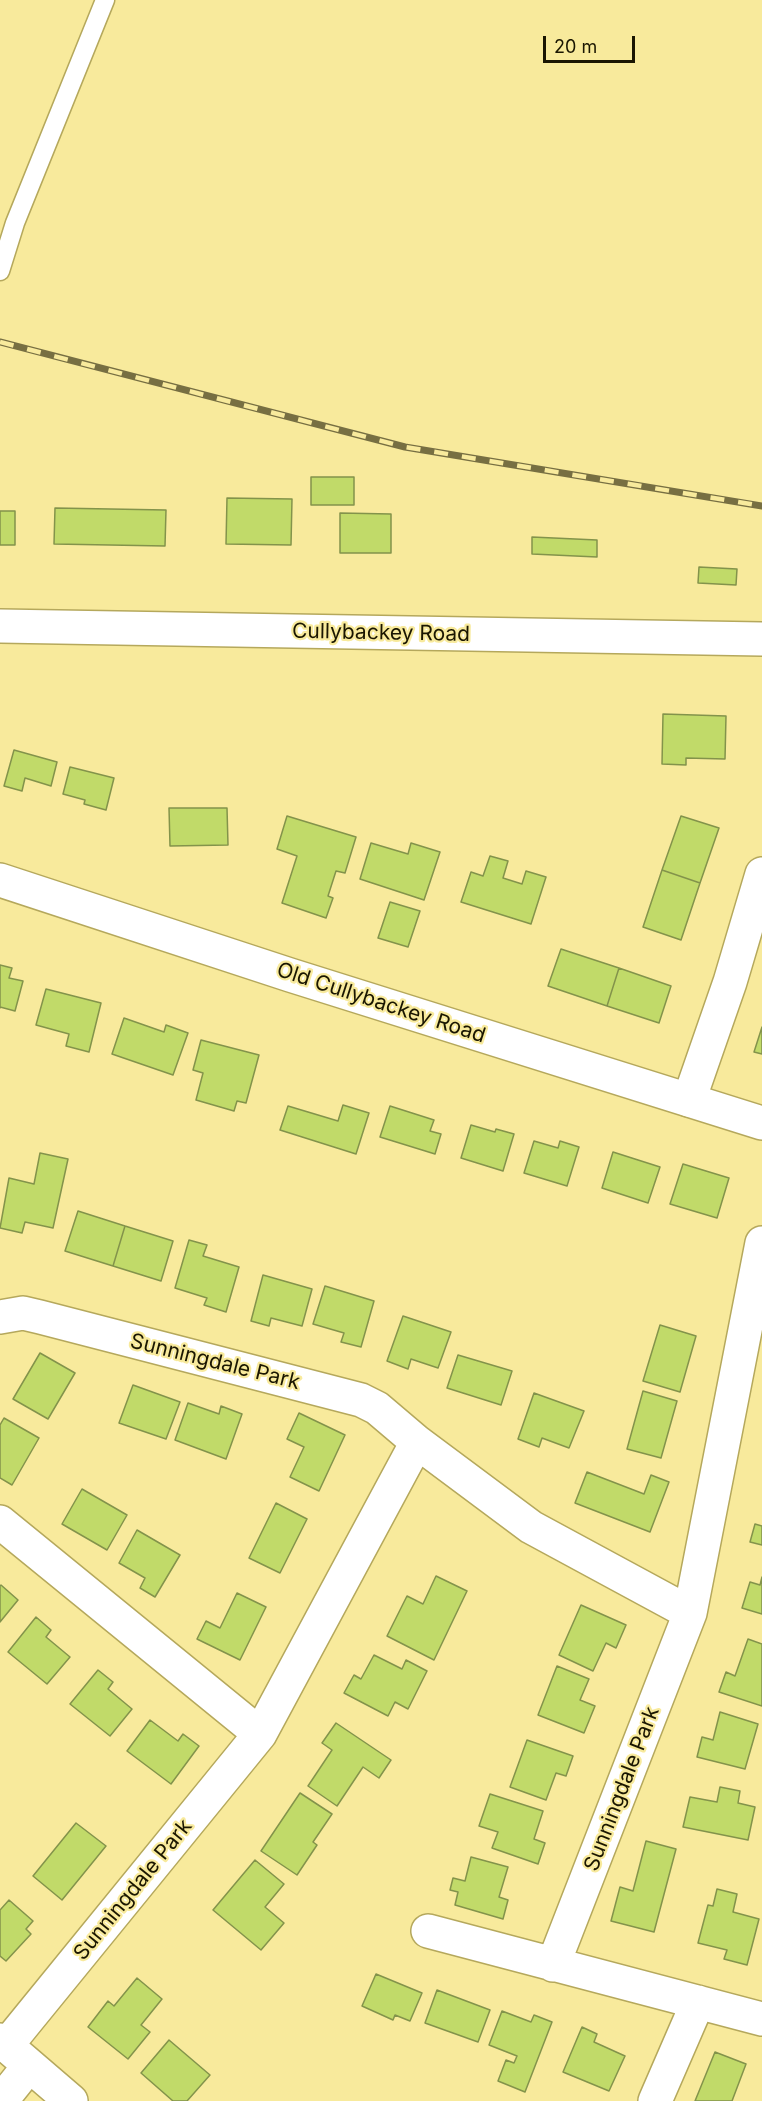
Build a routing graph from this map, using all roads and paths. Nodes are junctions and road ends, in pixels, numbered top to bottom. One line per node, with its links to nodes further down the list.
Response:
1 (105, 0): 2 (lane)
2 (0, 271)
3 (0, 626): 4 (street, Cullybackey Road)
4 (762, 639)
5 (762, 874): 7 (street)
6 (0, 880): 7 (street, Old Cullybackey Road)
7 (688, 1100): 8 (street, Old Cullybackey Road)
8 (762, 1123)
9 (762, 1243): 13 (street, Sunningdale Park)
10 (0, 1317): 11 (street, Sunningdale Park)
11 (417, 1442): 13 (street, Sunningdale Park); 14 (street, Sunningdale Park)
12 (0, 1522): 14 (street)
13 (690, 1613): 16 (street, Sunningdale Park)
14 (260, 1734): 19 (street, Sunningdale Park)
15 (428, 1931): 16 (street)
16 (553, 1965): 17 (street)
17 (698, 2002): 18 (street); 22 (street)
18 (762, 2019)
19 (12, 2051): 20 (street, Sunningdale Park); 21 (street)
20 (1, 2101)
21 (71, 2101)
22 (655, 2101)

